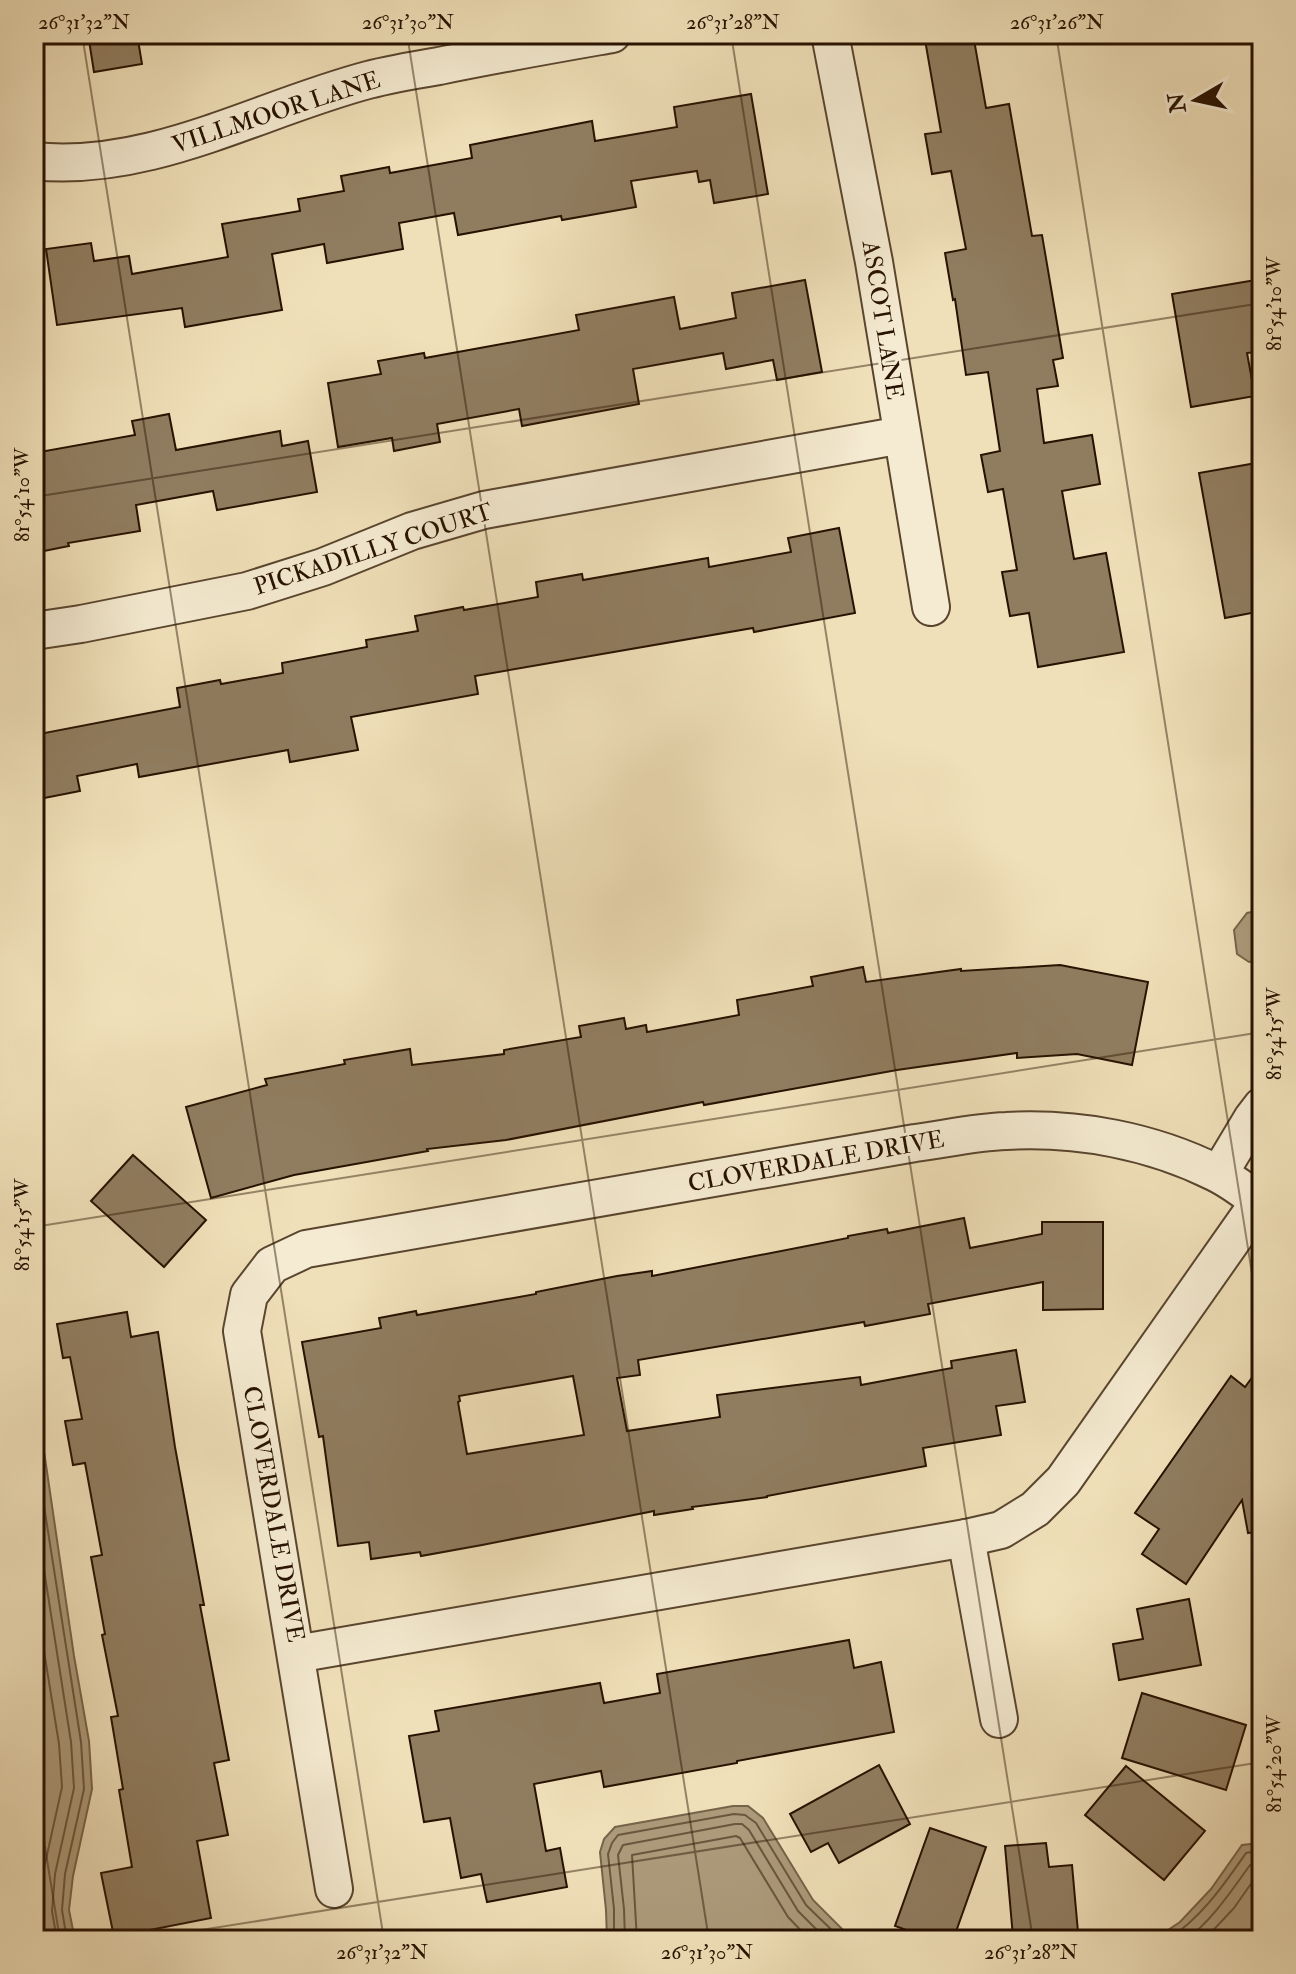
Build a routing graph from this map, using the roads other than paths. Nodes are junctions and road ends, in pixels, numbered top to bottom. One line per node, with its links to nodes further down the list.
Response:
1 (612, 34): 3 (street, VILLMOOR LANE)
2 (830, 34): 4 (street, ASCOT LANE)
3 (34, 161)
4 (902, 435): 5 (street, ASCOT LANE); 6 (street, PICKADILLY COURT)
5 (931, 607)
6 (34, 631)
7 (1262, 1106): 8 (street)
8 (1219, 1174): 9 (street, CLOVERDALE DRIVE); 11 (street, CLOVERDALE DRIVE)
9 (1260, 1203): 10 (street, CLOVERDALE DRIVE)
10 (966, 1538): 11 (street, CLOVERDALE DRIVE); 12 (street)
11 (296, 1654): 13 (street)
12 (999, 1719)
13 (334, 1889)

